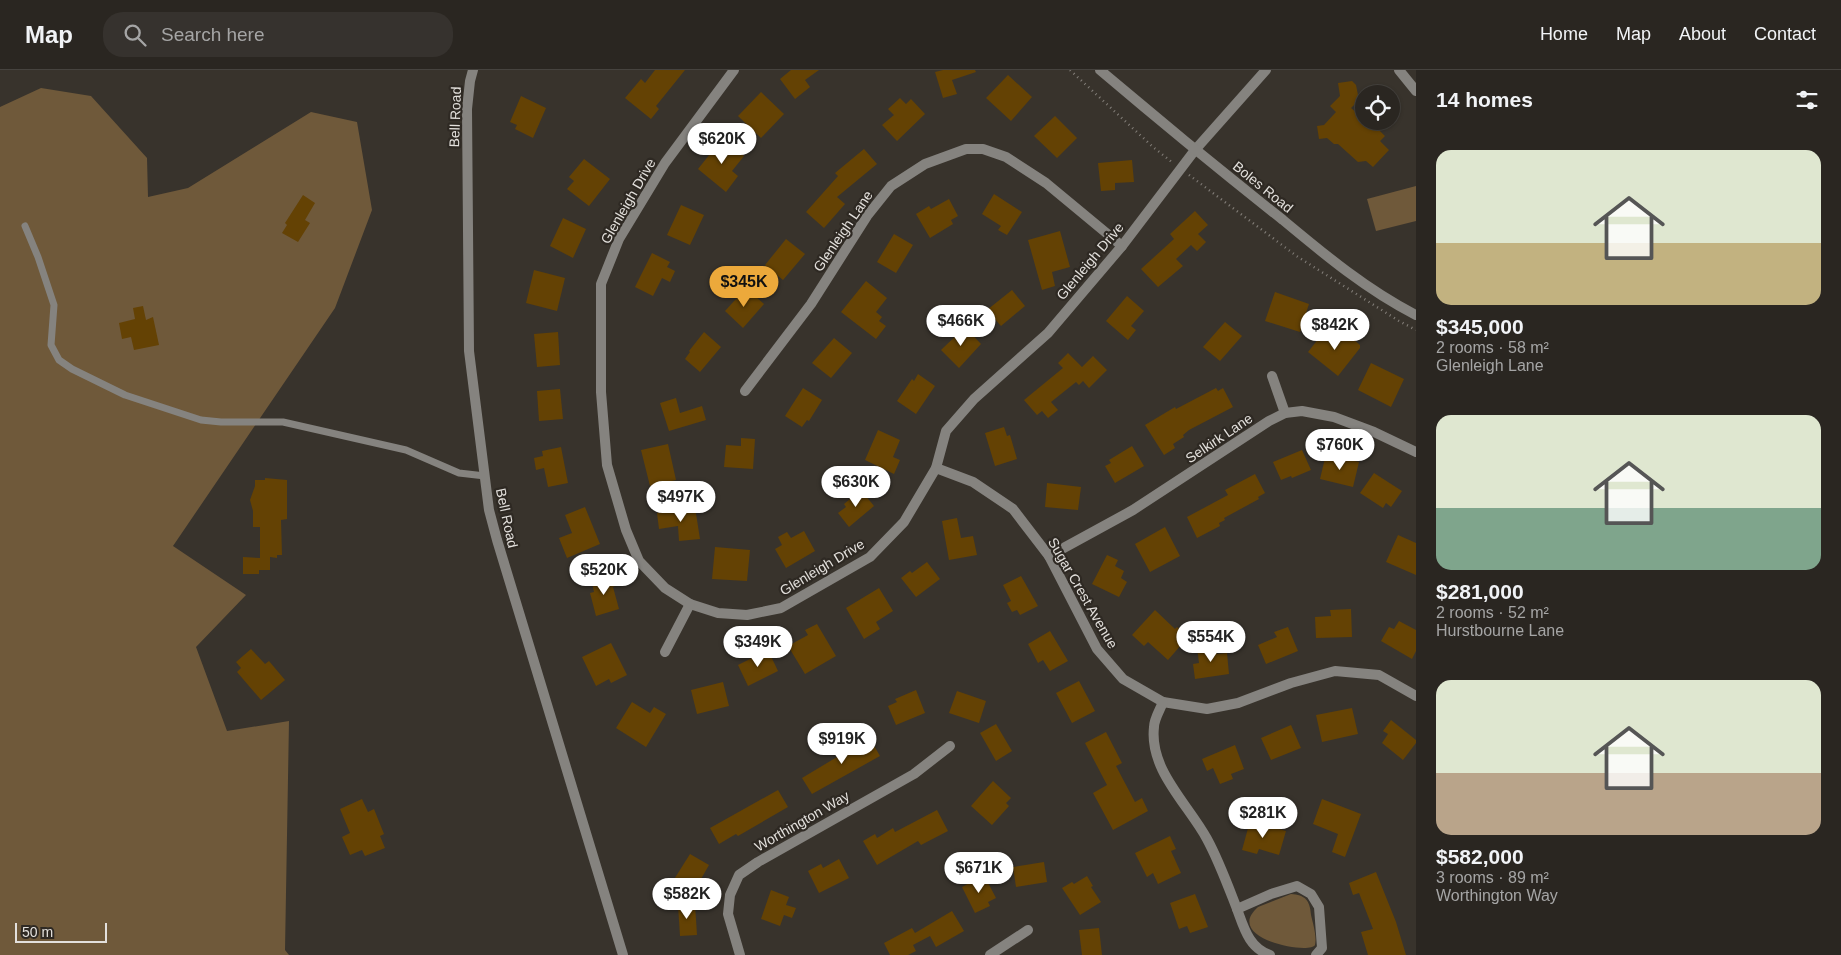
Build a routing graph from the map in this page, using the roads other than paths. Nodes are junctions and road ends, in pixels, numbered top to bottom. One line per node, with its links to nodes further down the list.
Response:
1 (473, 70): 16 (street, Bell Road)
2 (734, 70): 18 (street, Glenleigh Drive)
3 (1100, 70): 7 (street, Boles Road)
4 (1266, 70): 7 (street, Glenleigh Drive)
5 (1400, 70): 6 (street)
6 (1416, 91)
7 (1195, 150): 9 (street, Glenleigh Drive); 10 (street, Boles Road)
8 (25, 226): 16 (lane)
9 (1122, 246): 12 (street, Glenleigh Lane); 15 (street, Glenleigh Drive)
10 (1416, 315)
11 (1272, 376): 13 (street)
12 (745, 391)
13 (1285, 414): 14 (street, Selkirk Lane); 17 (street, Selkirk Lane)
14 (1416, 452)
15 (936, 468): 17 (street, Sugar Crest Avenue); 18 (street, Glenleigh Drive)
16 (485, 476): 25 (street, Bell Road)
17 (1048, 556): 21 (street, Sugar Crest Avenue)
18 (690, 604): 19 (street)
19 (666, 652)
20 (1416, 696): 21 (street, Sugar Crest Avenue)
21 (1163, 702): 23 (street)
22 (950, 746): 26 (street, Worthington Way)
23 (1237, 909): 28 (street); 29 (street)
24 (1028, 930): 27 (street)
25 (623, 955)
26 (740, 955)
27 (990, 955)
28 (1270, 955)
29 (1316, 955)

